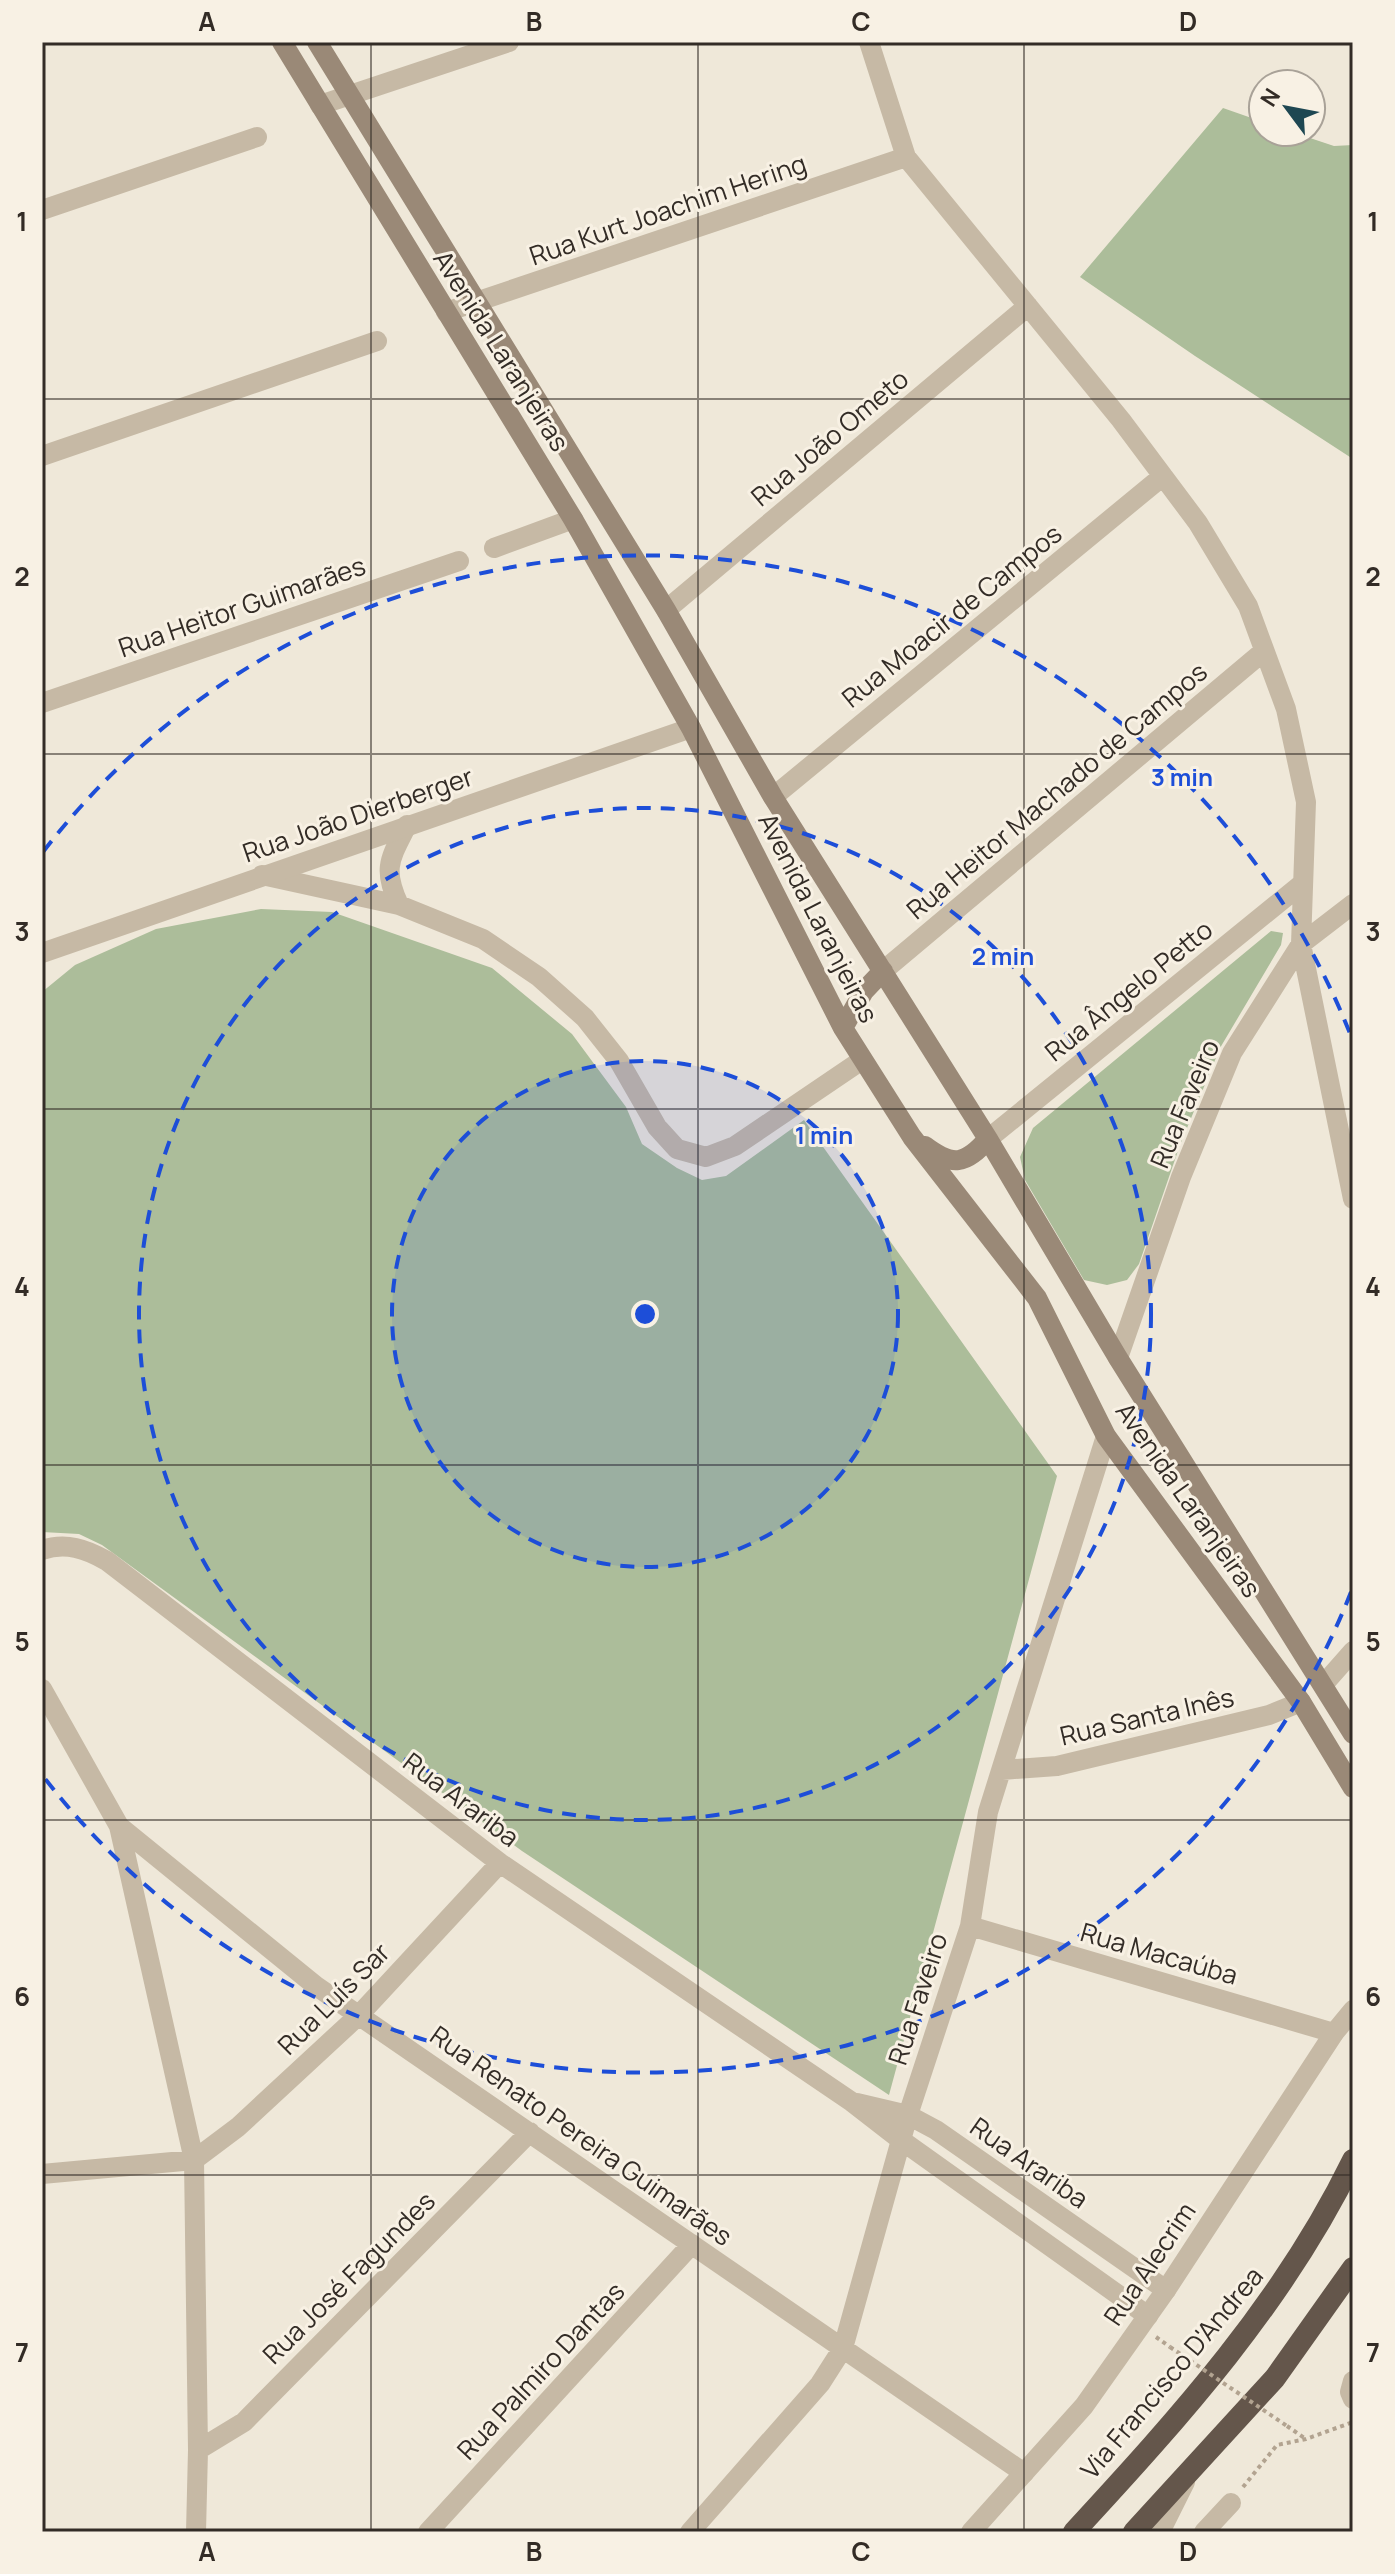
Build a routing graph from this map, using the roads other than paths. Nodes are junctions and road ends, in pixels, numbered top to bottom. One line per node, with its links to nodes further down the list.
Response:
1 (282, 42): 6 (main road, Avenida Laranjeiras)
2 (317, 42): 5 (main road, Avenida Laranjeiras)
3 (509, 42): 5 (street)
4 (869, 42): 8 (street)
5 (349, 95): 6 (street); 10 (main road, Avenida Laranjeiras)
6 (320, 105): 12 (main road, Avenida Laranjeiras)
7 (257, 137): 9 (street)
8 (906, 157): 10 (street, Rua Kurt Joachim Hering); 11 (street)
9 (42, 210)
10 (475, 303): 12 (street, Rua Kurt Joachim Hering); 19 (main road, Avenida Laranjeiras)
11 (1028, 306): 15 (street); 19 (street, Rua João Ometo)
12 (446, 312): 16 (main road, Avenida Laranjeiras)
13 (377, 341): 14 (street)
14 (42, 456)
15 (1163, 476): 20 (street); 23 (street, Rua Moacir de Campos)
16 (573, 519): 17 (street); 22 (main road, Avenida Laranjeiras)
17 (494, 548)
18 (459, 561): 21 (street, Rua Heitor Guimarães)
19 (666, 610): 23 (main road, Avenida Laranjeiras)
20 (1264, 651): 26 (street); 31 (street, Rua Heitor Machado de Campos)
21 (42, 703)
22 (691, 728): 24 (street, Rua João Dierberger); 32 (main road, Avenida Laranjeiras)
23 (773, 797): 31 (main road, Avenida Laranjeiras)
24 (407, 825): 25 (street, Rua João Dierberger); 28 (street)
25 (262, 875): 28 (street); 30 (street, Rua João Dierberger)
26 (1303, 883): 29 (street); 35 (street, Rua Ângelo Petto)
27 (1353, 904): 29 (street, Rua Faveiro)
28 (399, 905): 33 (street)
29 (1301, 944): 36 (street); 37 (street, Rua Faveiro)
30 (42, 953)
31 (883, 971): 32 (main road); 35 (main road, Avenida Laranjeiras)
32 (843, 1028): 33 (main road, Avenida Laranjeiras)
33 (862, 1060): 34 (main road, Avenida Laranjeiras)
34 (912, 1137): 35 (main road); 38 (main road, Avenida Laranjeiras)
35 (988, 1139): 37 (main road, Avenida Laranjeiras)
36 (1353, 1199)
37 (1118, 1358): 41 (main road, Avenida Laranjeiras)
38 (1106, 1436): 43 (main road, Avenida Laranjeiras); 45 (street, Rua Faveiro)
39 (42, 1550): 48 (street, Rua Arariba)
40 (1353, 1651): 41 (street)
41 (1323, 1685): 44 (main road, Avenida Laranjeiras)
42 (42, 1689): 47 (street)
43 (1301, 1702): 45 (street, Rua Santa Inês); 46 (main road, Avenida Laranjeiras)
44 (1353, 1734)
45 (1002, 1770): 49 (street, Rua Faveiro)
46 (1353, 1788)
47 (119, 1826): 51 (street, Rua Renato Pereira Guimarães); 57 (street)
48 (500, 1863): 51 (street, Rua Luís Sar); 53 (street, Rua Arariba)
49 (970, 1926): 52 (street, Rua Macaúba); 54 (street, Rua Faveiro)
50 (1353, 2010): 52 (street, Rua Alecrim)
51 (359, 2015): 55 (street, Rua Renato Pereira Guimarães); 57 (street, Rua Luís Sar)
52 (1334, 2033): 62 (street, Rua Alecrim)
53 (852, 2102): 54 (street, Rua Arariba); 56 (street, Rua Arariba)
54 (908, 2115): 56 (street, Rua Faveiro); 62 (street, Rua Arariba)
55 (530, 2132): 60 (street, Rua Renato Pereira Guimarães); 67 (street, Rua José Fagundes)
56 (901, 2140): 63 (street, Rua Arariba); 64 (street, Rua Faveiro)
57 (194, 2160): 59 (street); 67 (street)
58 (1353, 2160): 75 (highway, Via Francisco D'Andrea)
59 (42, 2174)
60 (692, 2244): 64 (street, Rua Renato Pereira Guimarães); 72 (street, Rua Palmiro Dantas)
61 (1353, 2268): 68 (highway)
62 (1166, 2290): 63 (street, Rua Alecrim)
63 (1148, 2316): 69 (street, Rua Alecrim)
64 (843, 2348): 69 (street, Rua Renato Pereira Guimarães); 73 (street, Rua Faveiro)
65 (1353, 2381): 66 (street)
66 (1353, 2399)
67 (198, 2450): 71 (street)
68 (1190, 2471): 76 (highway); 77 (street)
69 (1024, 2473): 74 (street, Rua Alecrim)
70 (1231, 2503): 78 (street)
71 (196, 2532)
72 (428, 2532)
73 (690, 2532)
74 (971, 2532)
75 (1074, 2532)
76 (1134, 2532)
77 (1160, 2532)
78 (1204, 2532)

